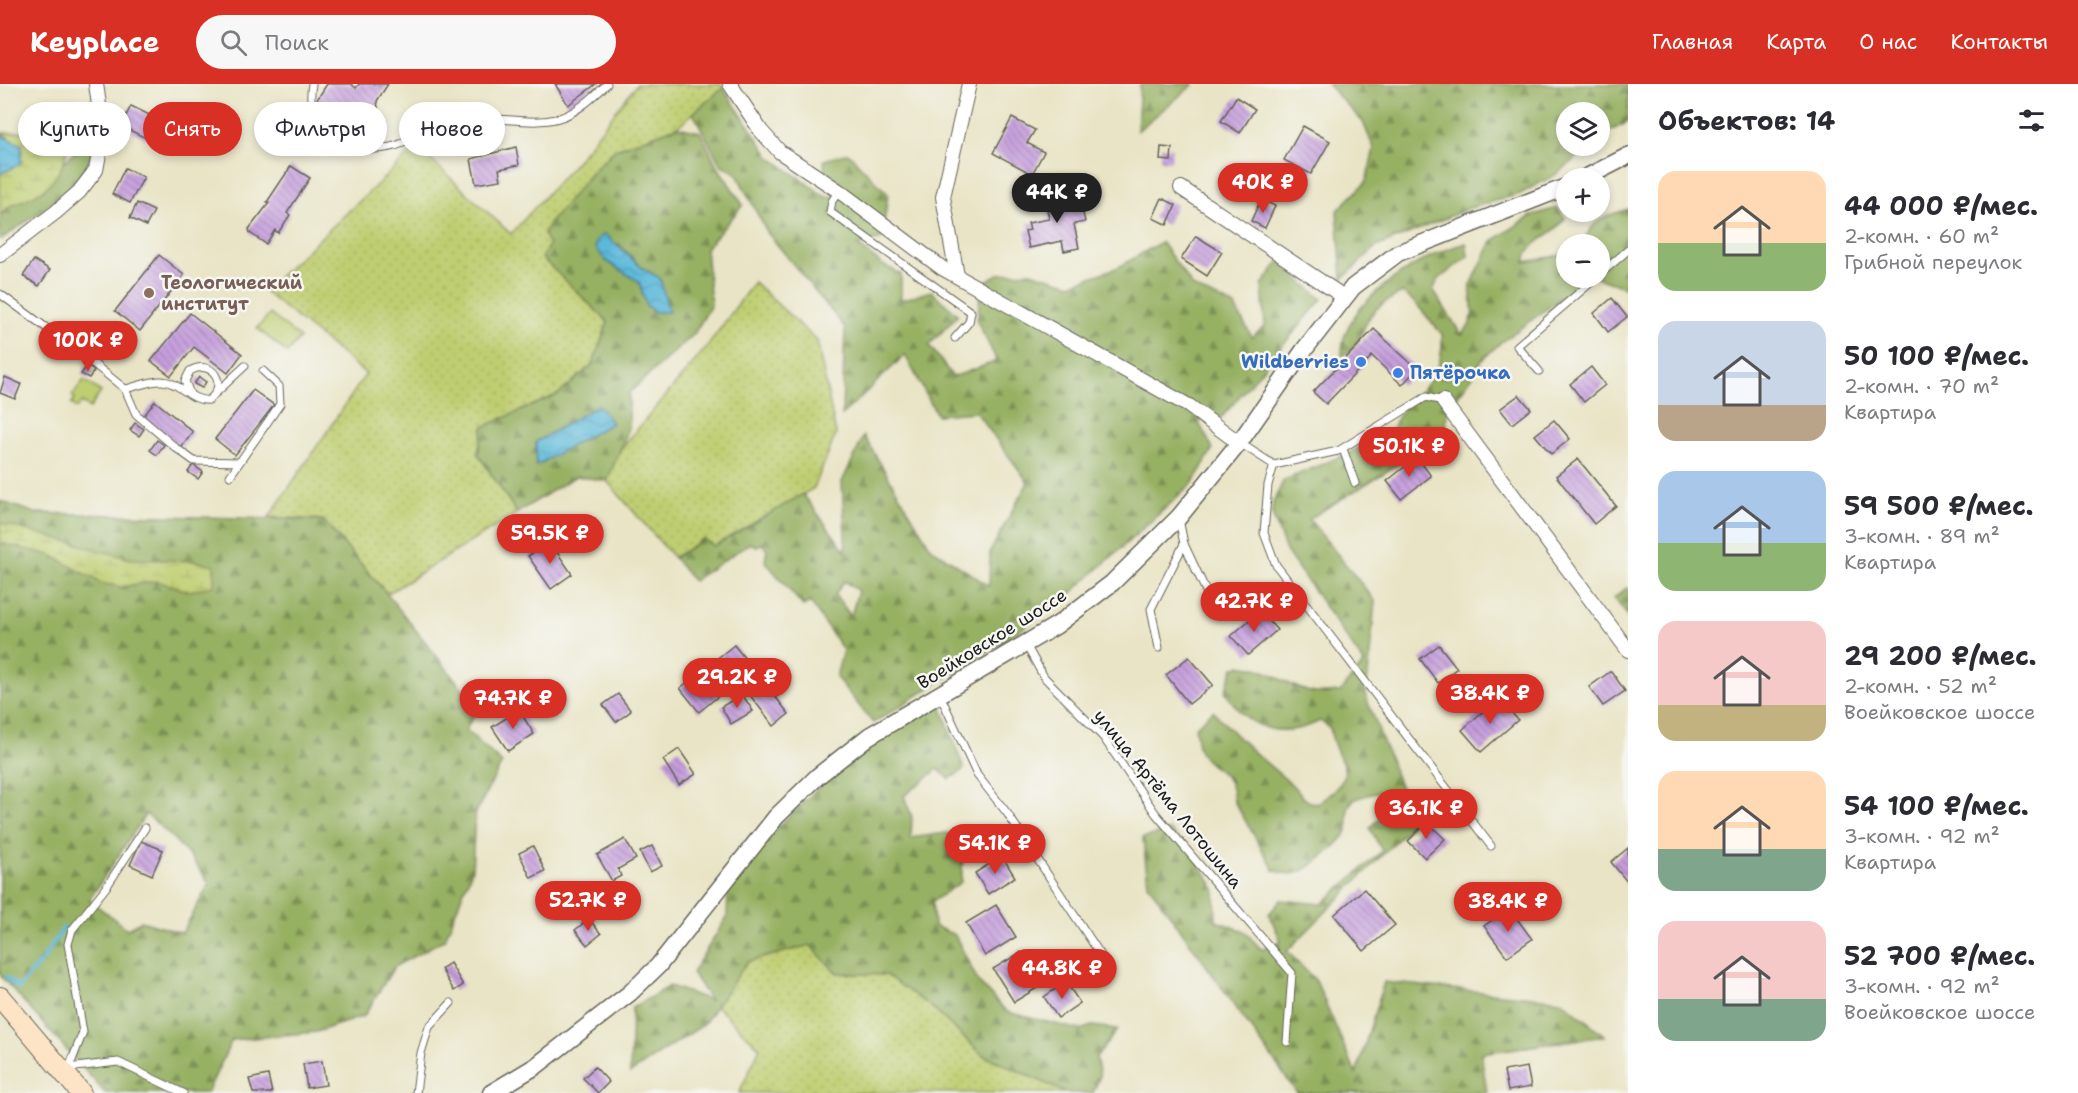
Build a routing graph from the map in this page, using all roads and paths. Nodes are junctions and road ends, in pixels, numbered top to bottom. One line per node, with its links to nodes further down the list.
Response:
1 (96, 84): 10 (street)
2 (312, 84): 3 (lane)
3 (607, 84)
4 (730, 84): 7 (street)
5 (969, 84): 12 (street)
6 (1181, 188): 15 (street)
7 (839, 191): 12 (street); 16 (lane)
8 (1556, 191): 15 (street, Воейковское шоссе)
9 (1628, 250): 11 (lane)
10 (0, 255)
11 (1610, 266)
12 (957, 276): 24 (street)
13 (1584, 288): 18 (lane)
14 (0, 294): 20 (lane)
15 (1344, 297): 24 (street, Воейковское шоссе)
16 (955, 338)
17 (245, 366): 21 (lane)
18 (1539, 370)
19 (263, 371): 26 (lane)
20 (125, 389): 22 (lane); 26 (lane)
21 (217, 392): 22 (lane); 22 (lane)
22 (190, 394)
23 (1443, 401): 25 (lane); 35 (street)
24 (1239, 443): 27 (lane); 30 (street, Воейковское шоссе)
25 (1343, 449): 27 (lane); 29 (lane)
26 (239, 462): 28 (lane)
27 (1274, 465): 38 (lane)
28 (230, 476)
29 (1355, 483)
30 (1179, 517): 31 (lane); 33 (street, Воейковское шоссе)
31 (1184, 544): 32 (lane); 34 (lane)
32 (1214, 606)
33 (1025, 644): 36 (street, Воейковское шоссе); 42 (lane, улица Артёма Лотошина)
34 (1159, 648)
35 (1628, 650)
36 (940, 695): 39 (lane); 47 (street, Воейковское шоссе)
37 (145, 828): 43 (lane)
38 (1491, 846)
39 (1108, 966)
40 (0, 997): 43 (main road)
41 (451, 1003): 46 (lane)
42 (1287, 1042)
43 (66, 1075): 44 (main road); 45 (lane)
44 (81, 1093)
45 (183, 1093)
46 (416, 1093)
47 (491, 1093)

